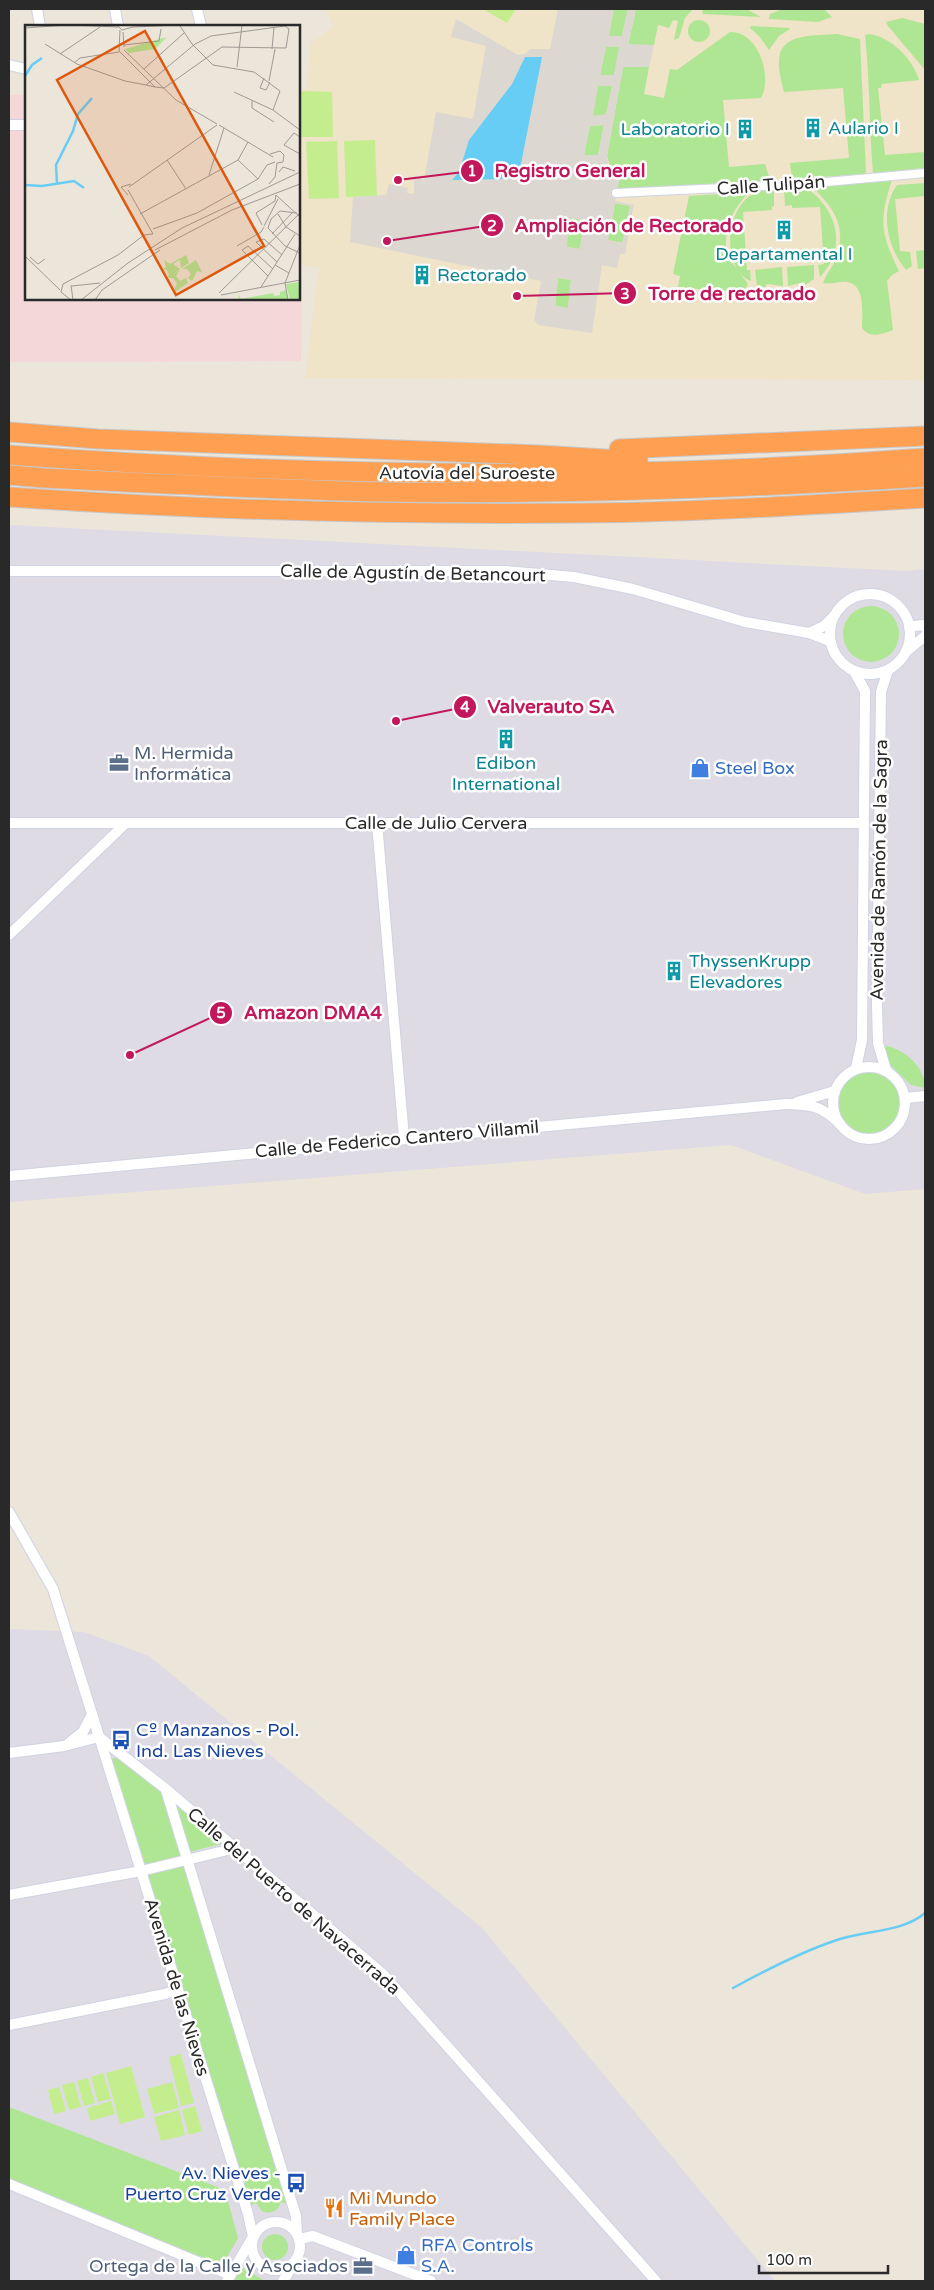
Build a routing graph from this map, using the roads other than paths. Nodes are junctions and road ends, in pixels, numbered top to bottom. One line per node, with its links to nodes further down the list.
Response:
1 (37, 9): 4 (street)
2 (115, 9): 5 (street)
3 (197, 9): 6 (street)
4 (40, 25)
5 (118, 25)
6 (201, 25)
7 (9, 65): 8 (street)
8 (25, 68)
9 (25, 125): 10 (street)
10 (9, 126)
11 (925, 173): 12 (street, Calle Tulipán)
12 (616, 193)
13 (9, 432): 15 (highway)
14 (925, 436): 15 (highway)
15 (445, 453): 17 (highway)
16 (9, 455): 17 (highway, Autovía del Suroeste)
17 (917, 459)
18 (9, 477): 19 (highway, Autovía del Suroeste)
19 (925, 477)
20 (9, 496): 21 (highway)
21 (925, 498)
22 (9, 571): 26 (street, Calle de Agustín de Betancourt)
23 (834, 617): 24 (street); 26 (street); 28 (street)
24 (909, 627): 25 (street); 29 (street)
25 (925, 627)
26 (809, 633): 28 (street, Calle de Agustín de Betancourt)
27 (925, 636): 29 (street)
28 (830, 641): 31 (street)
29 (906, 652): 30 (street)
30 (888, 670): 31 (street); 38 (street, Avenida de Ramón de la Sagra)
31 (854, 671): 34 (street, Avenida de Ramón de la Sagra)
32 (9, 823): 35 (street, Calle de Julio Cervera)
33 (377, 823): 34 (street, Calle de Julio Cervera); 35 (street, Calle de Julio Cervera); 44 (street)
34 (864, 823): 37 (street, Avenida de Ramón de la Sagra)
35 (125, 824): 36 (street)
36 (9, 935)
37 (856, 1068): 38 (street); 39 (street)
38 (886, 1070): 41 (street)
39 (834, 1091): 42 (street, Calle de Federico Cantero Villamil); 43 (street)
40 (925, 1096): 41 (street)
41 (906, 1098): 43 (street)
42 (786, 1104): 43 (street, Calle de Federico Cantero Villamil); 44 (street, Calle de Federico Cantero Villamil)
43 (840, 1124)
44 (404, 1138): 45 (street, Calle de Federico Cantero Villamil)
45 (9, 1176)
46 (9, 1512): 47 (street, Avenida de las Nieves)
47 (92, 1714): 48 (street, Avenida de las Nieves); 49 (street)
48 (99, 1737): 49 (street); 51 (street, Calle del Puerto de Navacerrada); 54 (street, Avenida de las Nieves)
49 (64, 1746): 50 (street)
50 (9, 1753)
51 (166, 1789): 52 (street, Calle del Puerto de Navacerrada); 53 (street)
52 (236, 1848): 53 (street); 65 (street, Calle del Puerto de Navacerrada)
53 (188, 1860): 54 (street); 59 (street)
54 (141, 1871): 55 (street); 56 (street, Avenida de las Nieves)
55 (9, 1895)
56 (177, 1990): 57 (street); 60 (street, Avenida de las Nieves)
57 (9, 2025)
58 (9, 2184): 62 (street)
59 (298, 2236): 60 (street); 61 (street); 64 (street)
60 (253, 2238): 61 (street); 62 (street)
61 (296, 2260): 63 (street)
62 (228, 2278)
63 (283, 2281)
64 (431, 2281)
65 (656, 2281)

